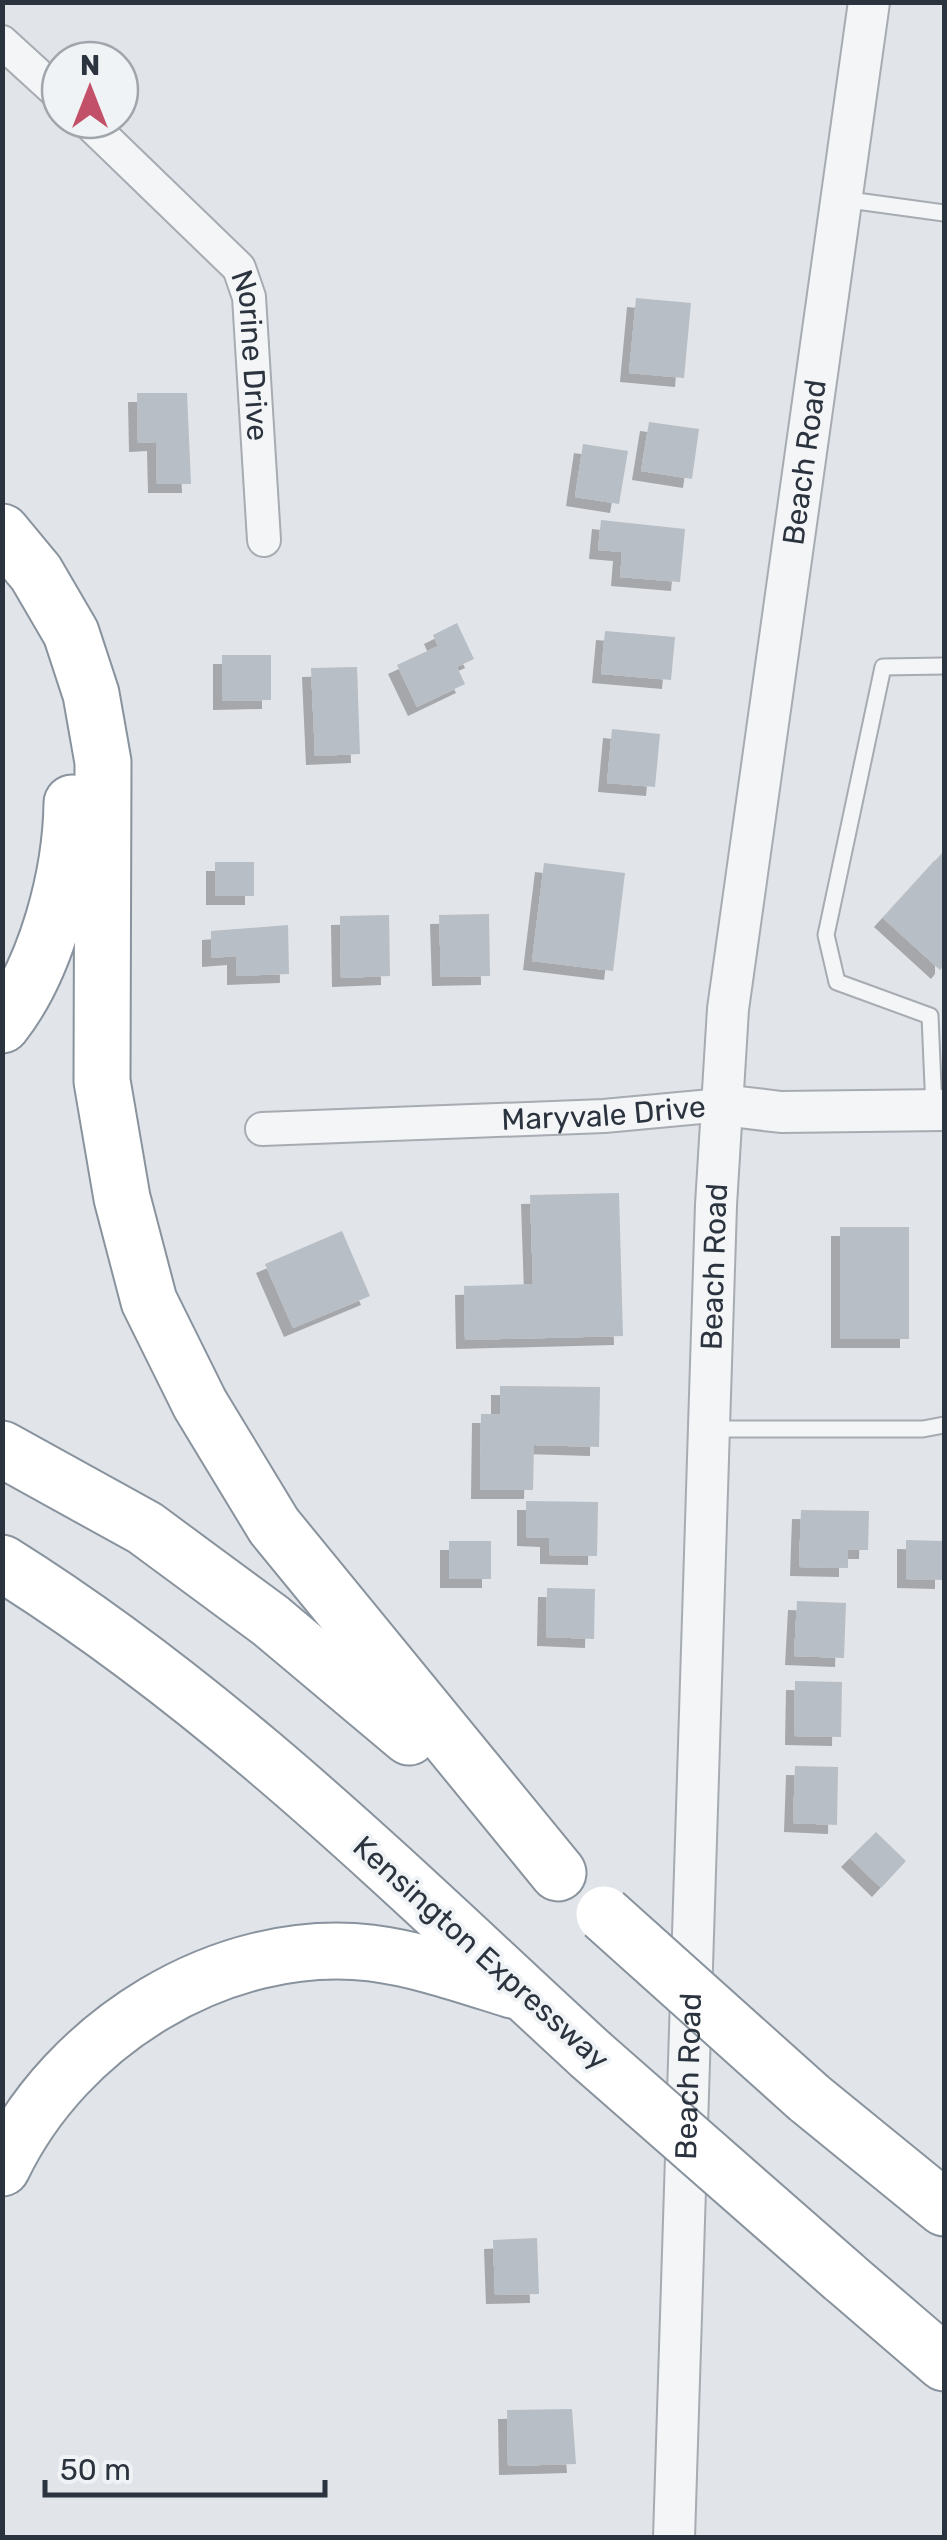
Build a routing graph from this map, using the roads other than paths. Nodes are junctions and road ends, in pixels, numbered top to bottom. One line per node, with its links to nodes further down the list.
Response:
1 (869, 2): 5 (street, Beach Road)
2 (2, 42): 3 (street)
3 (40, 77)
4 (107, 140): 8 (street, Norine Drive)
5 (842, 199): 6 (lane); 13 (street, Beach Road)
6 (944, 213)
7 (2, 532): 20 (highway)
8 (264, 540)
9 (2, 591): 12 (highway)
10 (944, 666): 11 (lane)
11 (938, 1015): 14 (lane)
12 (2, 1025)
13 (722, 1105): 14 (street, Maryvale Drive); 15 (street, Maryvale Drive); 17 (street, Beach Road)
14 (939, 1110)
15 (262, 1129)
16 (944, 1425): 17 (lane)
17 (709, 1429): 25 (street, Beach Road)
18 (2, 1450): 20 (highway)
19 (2, 1563): 21 (highway, Kensington Expressway)
20 (558, 1872): 23 (highway, bridge)
21 (525, 1994): 22 (highway); 24 (highway, Kensington Expressway, bridge)
22 (2, 2168)
23 (944, 2208)
24 (944, 2363)
25 (674, 2538)

